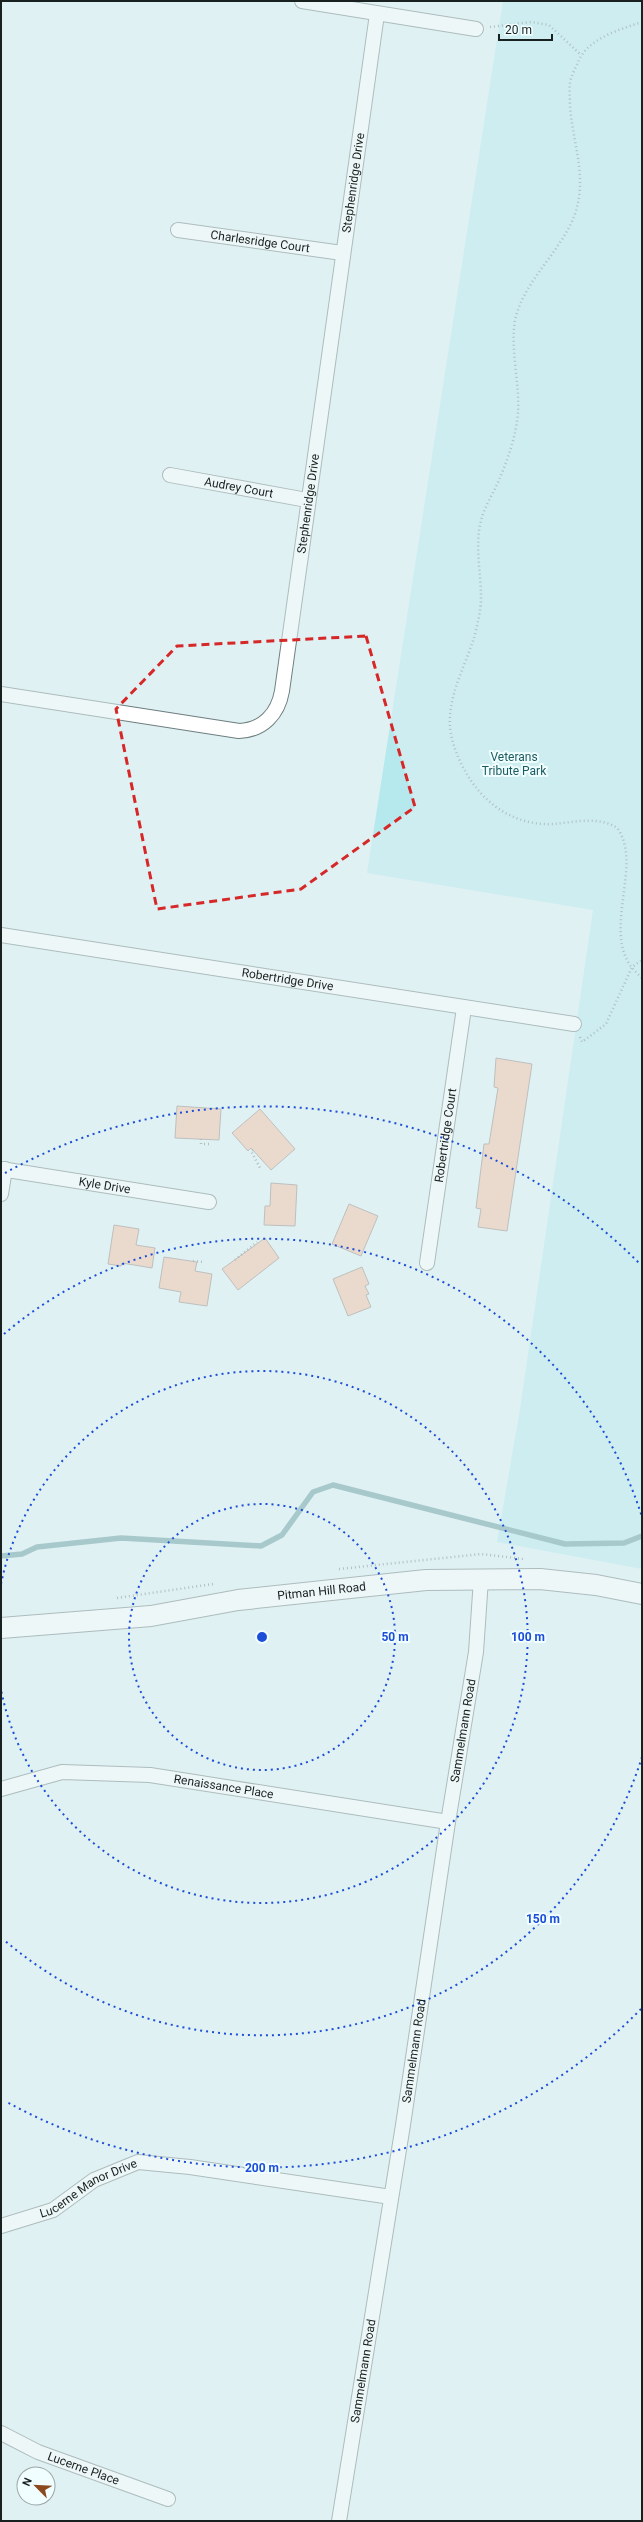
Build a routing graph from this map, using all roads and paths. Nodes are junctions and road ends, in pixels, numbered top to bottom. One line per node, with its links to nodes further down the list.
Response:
1 (302, 1): 2 (street)
2 (377, 14): 4 (street); 7 (street, Stephenridge Drive)
3 (642, 22): 5 (path)
4 (476, 29): 5 (path)
5 (581, 55): 11 (path)
6 (178, 230): 7 (street, Charlesridge Court)
7 (342, 252): 9 (street, Stephenridge Drive)
8 (170, 475): 9 (street, Audrey Court)
9 (307, 500): 10 (street, Stephenridge Drive)
10 (1, 694)
11 (630, 846)
12 (626, 925): 15 (path)
13 (1, 934): 17 (street, Robertridge Drive)
14 (642, 960): 15 (path)
15 (632, 967): 16 (path); 18 (path)
16 (642, 978)
17 (464, 1008): 18 (street, Robertridge Drive); 30 (street, Robertridge Court)
18 (574, 1024)
19 (201, 1139): 20 (path)
20 (211, 1144)
21 (253, 1150): 22 (path)
22 (260, 1168)
23 (3, 1169): 24 (street); 25 (street, Kyle Drive)
24 (1, 1194)
25 (209, 1202)
26 (257, 1242): 27 (path)
27 (235, 1260)
28 (193, 1261): 29 (path)
29 (204, 1262)
30 (427, 1263)
31 (481, 1579): 32 (main road, Pitman Hill Road); 33 (main road, Pitman Hill Road); 35 (street, Sammelmann Road)
32 (642, 1594)
33 (1, 1628)
34 (1, 1789): 35 (street, Renaissance Place)
35 (448, 1822): 36 (street, Sammelmann Road)
36 (391, 2197): 37 (street, Lucerne Manor Drive); 40 (street, Sammelmann Road)
37 (1, 2226)
38 (1, 2433): 39 (street, Lucerne Place)
39 (168, 2499)
40 (339, 2521)

